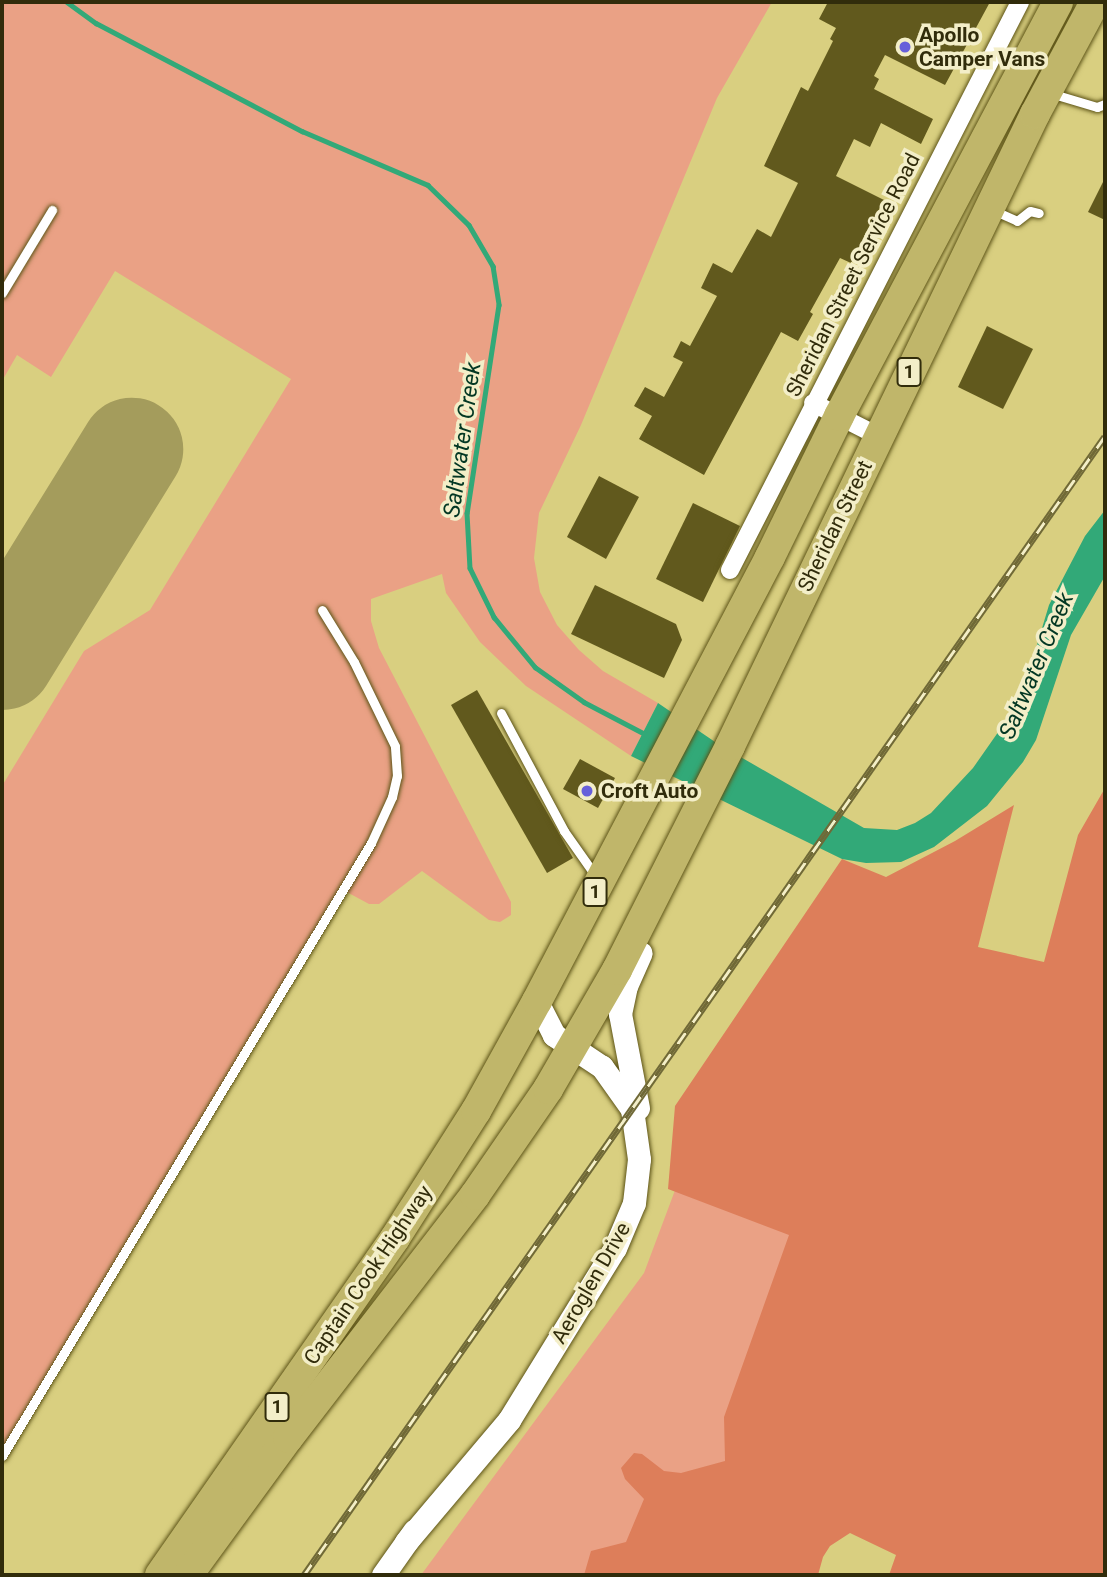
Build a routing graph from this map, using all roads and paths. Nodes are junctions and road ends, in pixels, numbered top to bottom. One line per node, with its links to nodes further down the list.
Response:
1 (1020, 2): 10 (street, Sheridan Street Service Road)
2 (1058, 2): 10 (highway, 1)
3 (1095, 2): 4 (highway, Sheridan Street / 1)
4 (1046, 93): 5 (lane); 6 (highway, Sheridan Street / 1)
5 (1105, 104)
6 (989, 208): 8 (lane); 11 (highway, Sheridan Street / 1)
7 (52, 210): 9 (lane)
8 (1039, 213)
9 (2, 293)
10 (826, 409): 11 (street); 12 (street, Sheridan Street Service Road); 15 (highway, 1)
11 (878, 436): 16 (highway, Sheridan Street / 1)
12 (730, 569)
13 (322, 610): 20 (lane)
14 (501, 713): 15 (lane)
15 (600, 881): 17 (highway, 1)
16 (654, 902): 18 (highway, Sheridan Street / 1); 19 (street, Aeroglen Drive)
17 (537, 1001): 18 (street, Aeroglen Drive); 21 (highway, Captain Cook Highway / 1)
18 (571, 1048): 19 (street, Aeroglen Drive); 22 (highway, Captain Cook Highway / 1)
19 (636, 1129): 23 (street, Aeroglen Drive)
20 (2, 1456)
21 (160, 1575)
22 (188, 1575)
23 (383, 1575)

